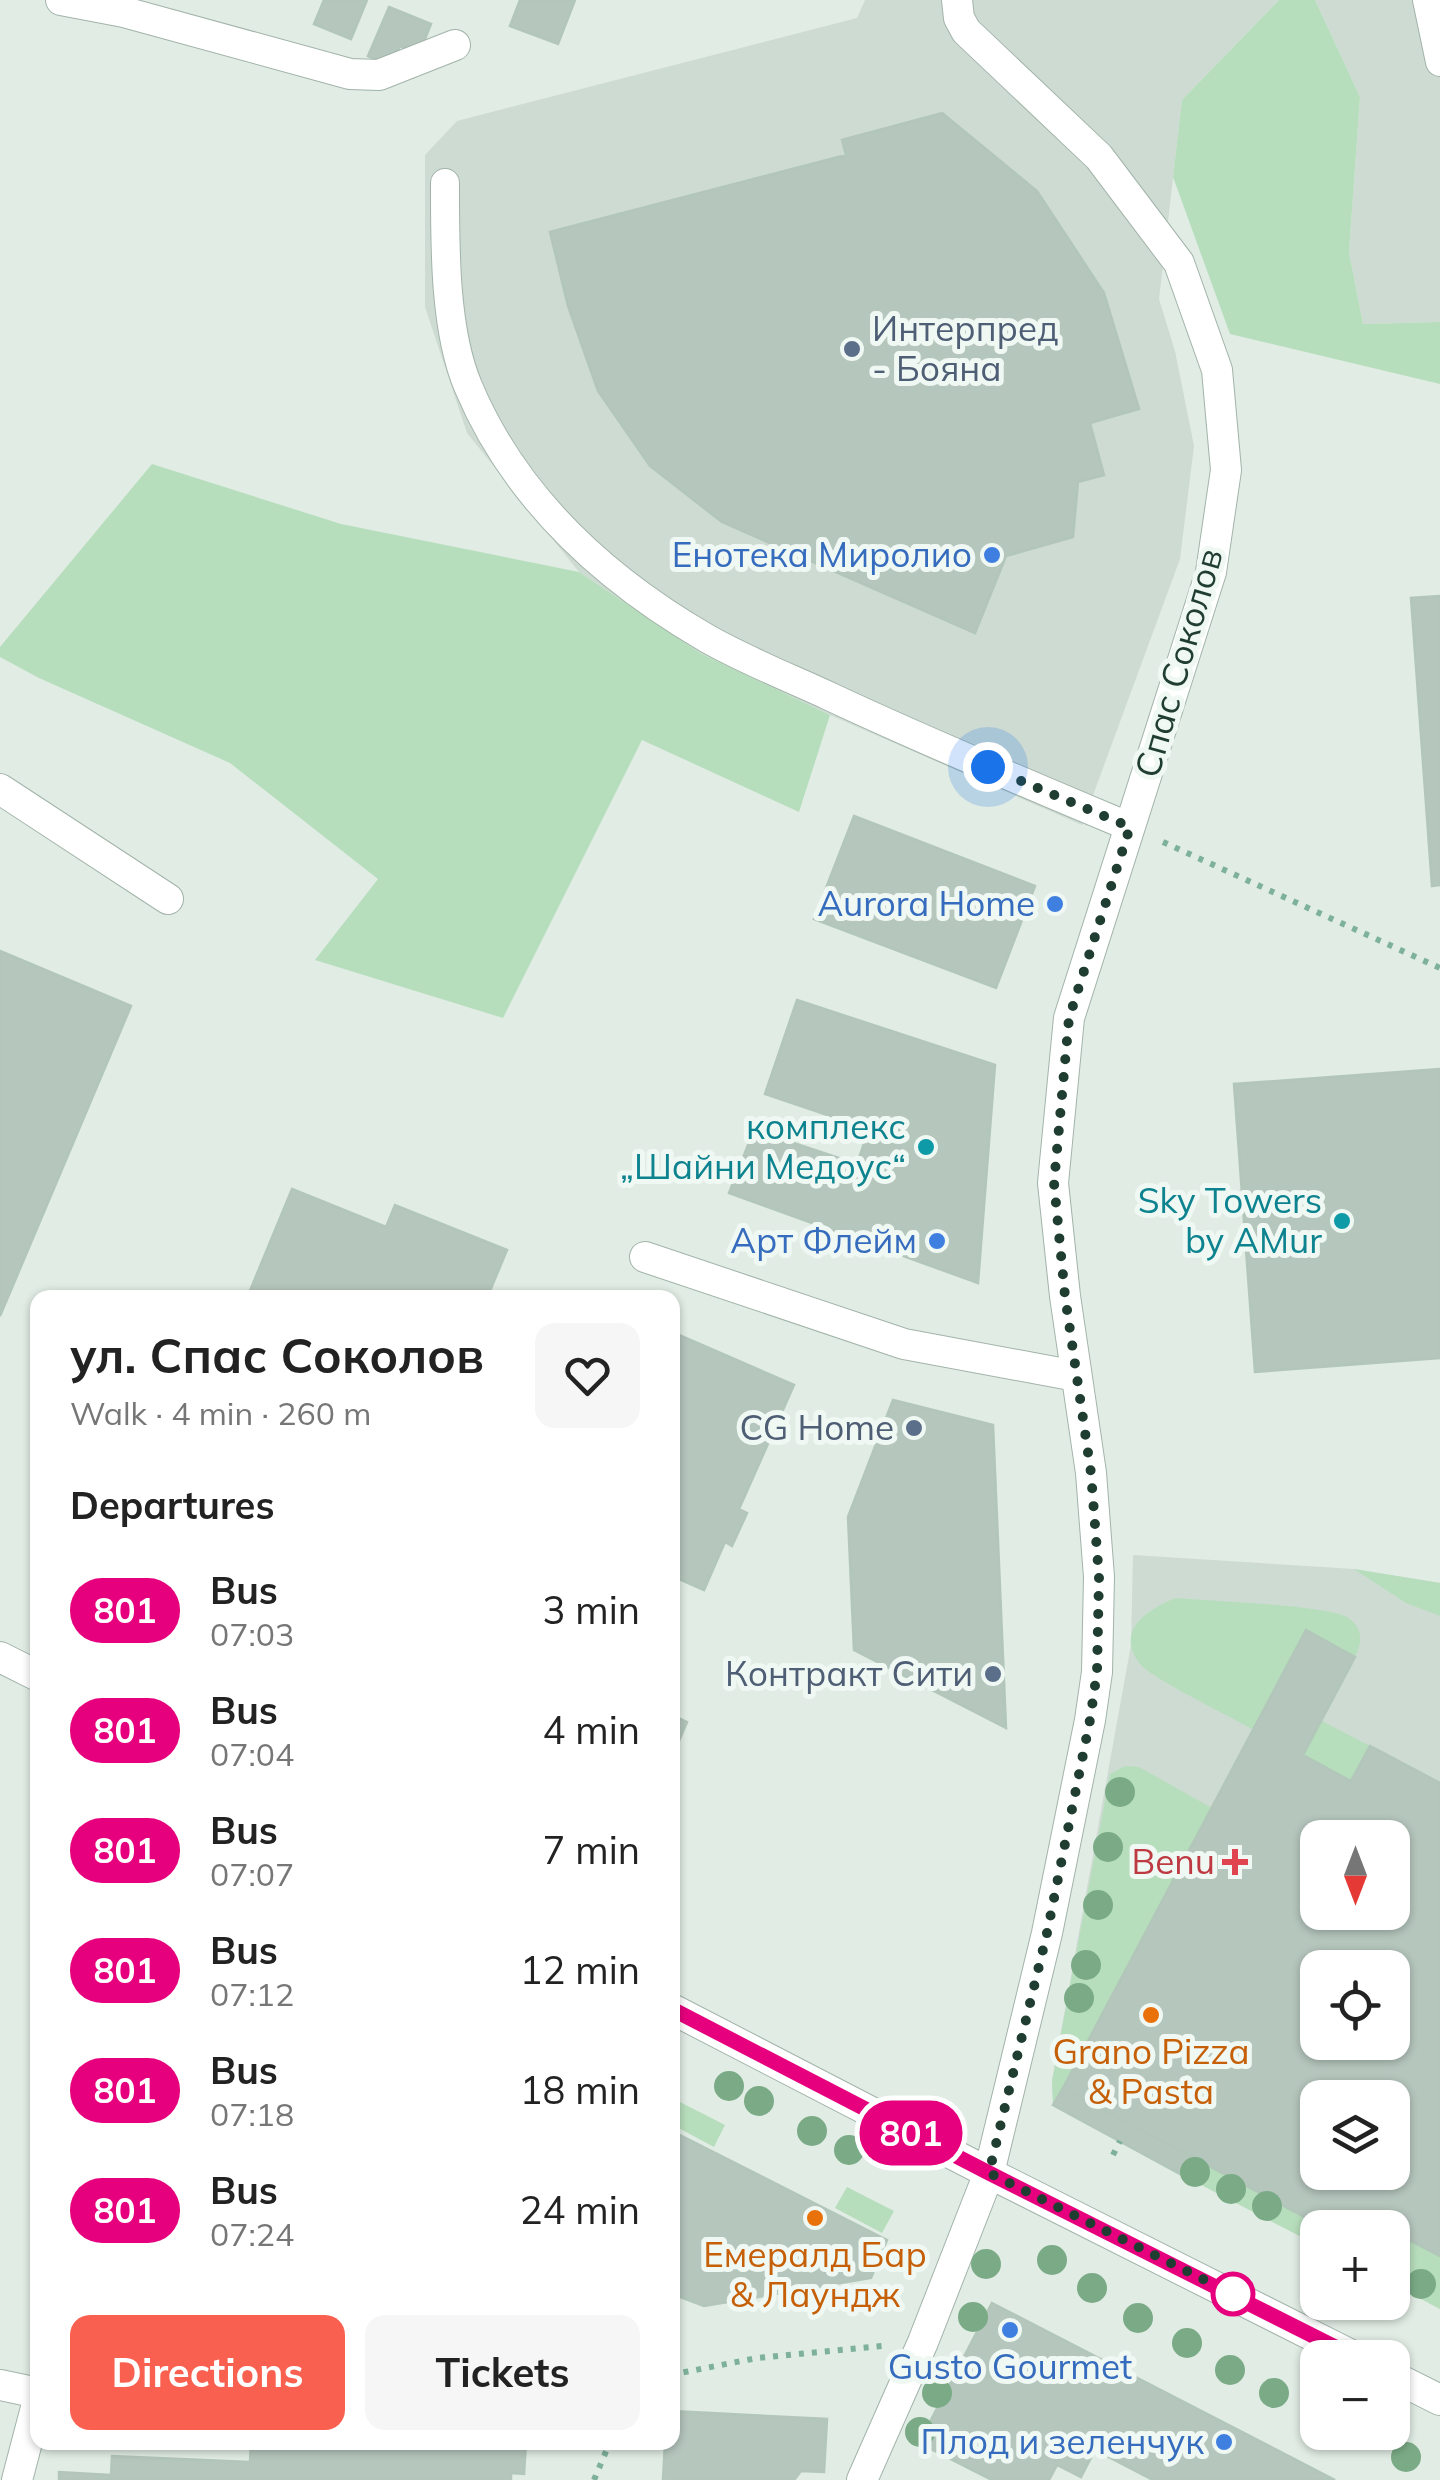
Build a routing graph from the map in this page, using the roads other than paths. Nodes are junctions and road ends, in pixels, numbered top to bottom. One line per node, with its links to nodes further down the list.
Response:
1 (61, 0): 4 (street)
2 (957, 0): 8 (street, Спас Соколов)
3 (1427, 0): 5 (lane)
4 (455, 45)
5 (1440, 62)
6 (446, 183): 8 (lane)
7 (0, 789): 9 (street)
8 (1130, 827): 11 (street, Спас Соколов)
9 (168, 899)
10 (645, 1256): 11 (street)
11 (1076, 1376): 15 (street, Спас Соколов)
12 (0, 1656): 13 (street)
13 (30, 1672)
14 (680, 2013): 15 (street)
15 (989, 2173): 16 (street); 23 (street, Спас Соколов)
16 (1321, 2340)
17 (0, 2384): 19 (street)
18 (1410, 2385): 20 (street)
19 (30, 2394)
20 (1440, 2400)
21 (30, 2429): 22 (street)
22 (17, 2480)
23 (862, 2480)

